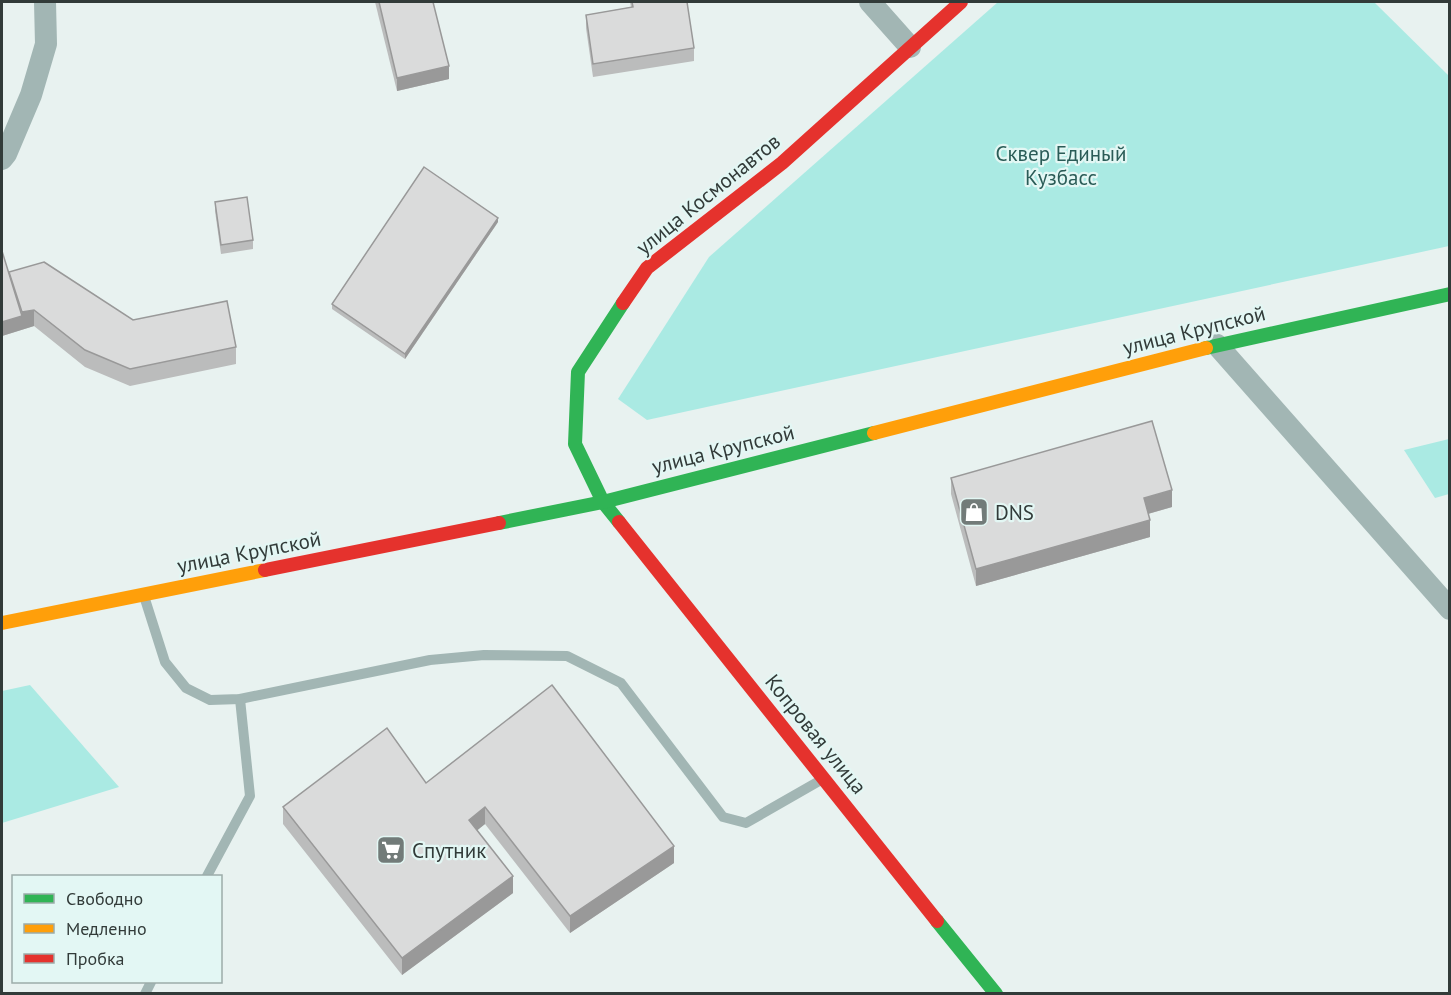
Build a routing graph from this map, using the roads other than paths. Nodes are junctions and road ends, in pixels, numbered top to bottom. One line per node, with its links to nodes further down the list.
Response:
1 (45, 2): 5 (street)
2 (870, 2): 4 (street)
3 (961, 2): 4 (street, улица Космонавтов)
4 (910, 47): 8 (street, улица Космонавтов)
5 (2, 159)
6 (1449, 294): 7 (street, улица Крупской)
7 (1217, 345): 8 (street, улица Крупской); 10 (street)
8 (603, 501): 9 (street, улица Крупской); 13 (street, Копровая улица)
9 (143, 595): 11 (street, улица Крупской); 12 (lane)
10 (1449, 609)
11 (2, 623)
12 (240, 699): 13 (lane); 14 (lane)
13 (824, 778): 15 (street, Копровая улица)
14 (208, 875)
15 (996, 993)

